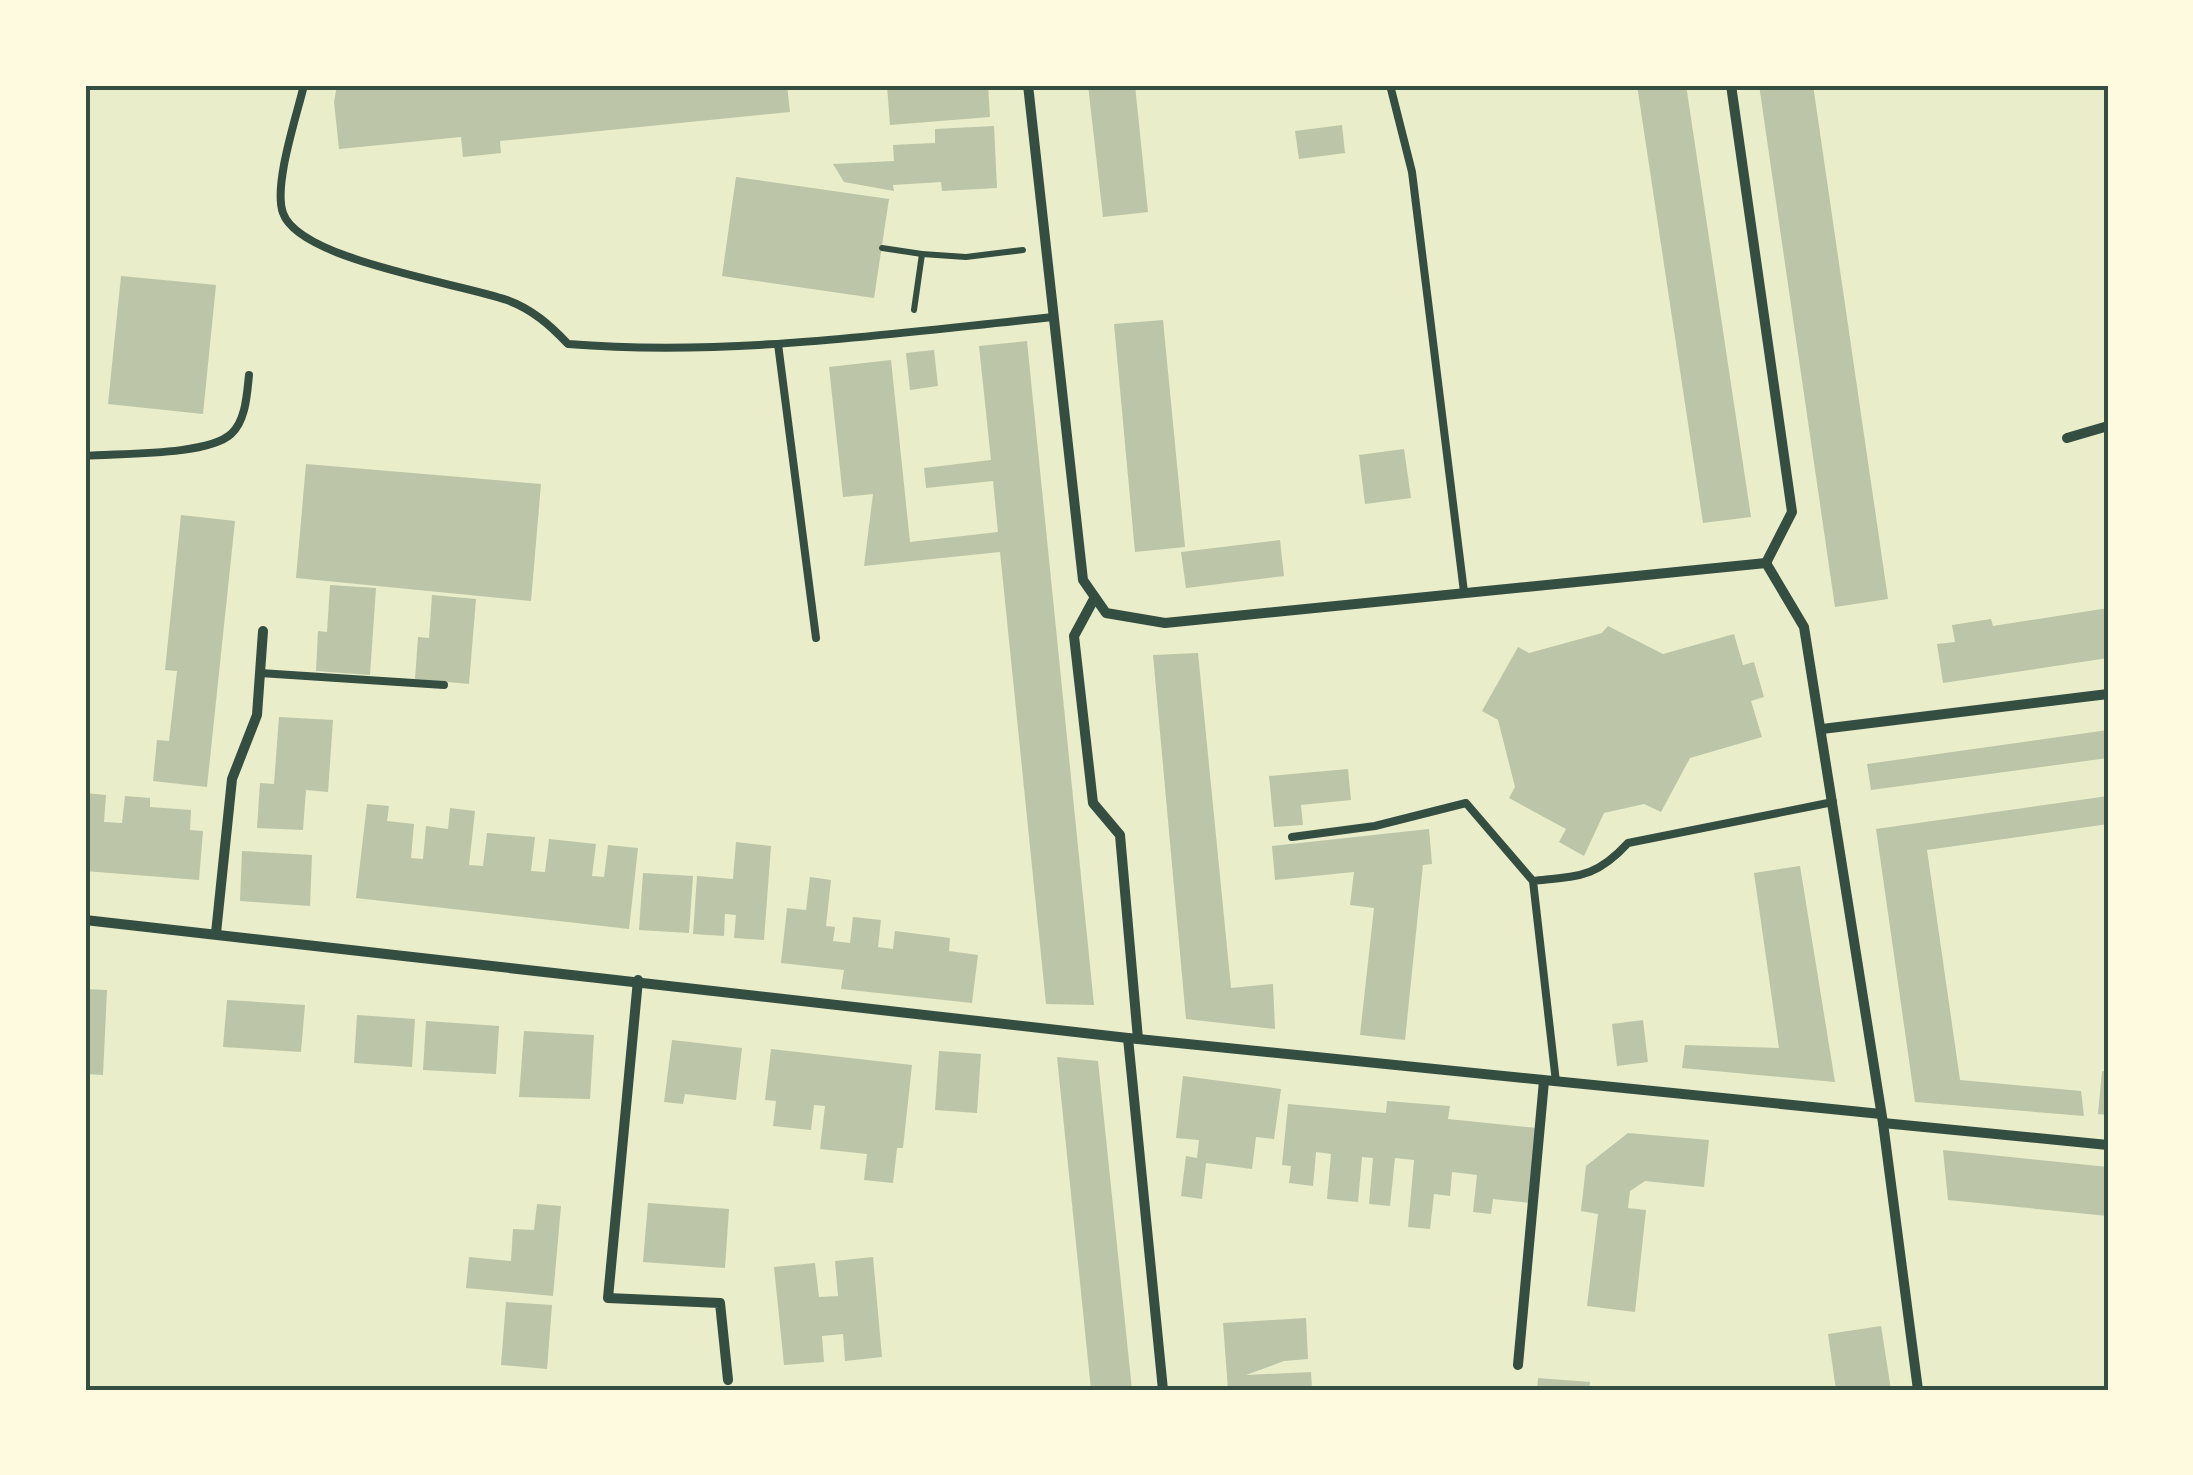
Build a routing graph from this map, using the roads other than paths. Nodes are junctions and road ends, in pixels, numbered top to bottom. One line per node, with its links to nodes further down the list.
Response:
1 (304, 85): 6 (lane)
2 (1028, 85): 5 (street)
3 (1390, 85): 12 (lane)
4 (1731, 85): 11 (street)
5 (1054, 318): 6 (lane); 13 (street)
6 (778, 344): 15 (lane)
7 (250, 375): 10 (lane)
8 (2108, 426): 9 (street)
9 (2067, 438)
10 (85, 456)
11 (1766, 563): 12 (street); 19 (street)
12 (1464, 592): 13 (street)
13 (1094, 599): 26 (street)
14 (264, 631): 16 (street)
15 (816, 638)
16 (260, 673): 17 (lane); 24 (street)
17 (444, 685)
18 (2108, 694): 19 (street)
19 (1822, 729): 20 (street)
20 (1833, 802): 22 (lane); 28 (street)
21 (1292, 837): 22 (lane)
22 (1533, 881): 27 (lane)
23 (85, 920): 24 (street)
24 (216, 933): 25 (street)
25 (638, 980): 26 (street); 31 (street)
26 (1133, 1039): 27 (street); 32 (street)
27 (1550, 1082): 28 (street); 30 (street)
28 (1882, 1119): 29 (street); 33 (street)
29 (2108, 1145)
30 (1518, 1365)
31 (728, 1380)
32 (1163, 1390)
33 (1918, 1390)

